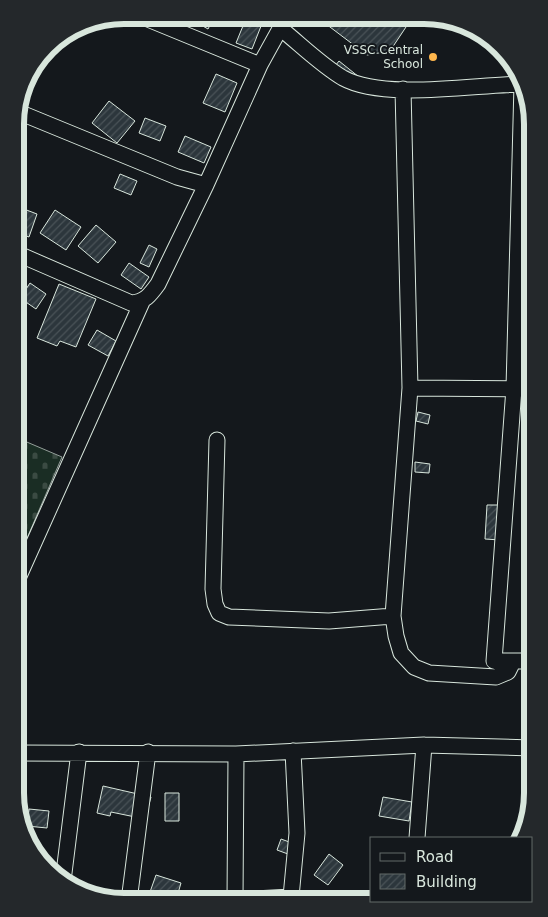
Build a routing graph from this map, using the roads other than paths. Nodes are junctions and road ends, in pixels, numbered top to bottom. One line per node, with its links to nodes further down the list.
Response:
1 (160, 24): 4 (street)
2 (282, 24): 4 (street)
3 (285, 24): 6 (street)
4 (260, 65): 8 (street)
5 (516, 84): 6 (street)
6 (403, 90): 12 (street)
7 (25, 115): 8 (street)
8 (206, 184): 11 (street)
9 (524, 234): 13 (street)
10 (24, 256): 11 (street)
11 (142, 302): 16 (street)
12 (410, 388): 13 (street); 17 (street)
13 (514, 388): 14 (street); 18 (street)
14 (524, 389)
15 (217, 440): 17 (street)
16 (24, 565)
17 (393, 616): 18 (street)
18 (494, 661): 19 (street)
19 (524, 661)
20 (424, 745): 21 (street); 22 (street); 27 (street)
21 (524, 748)
22 (293, 751): 26 (street); 31 (street)
23 (79, 752): 24 (street); 25 (street); 28 (street)
24 (148, 752): 26 (street); 29 (street)
25 (24, 753)
26 (236, 754): 30 (street)
27 (417, 837)
28 (63, 873)
29 (130, 893)
30 (235, 893)
31 (290, 893)

